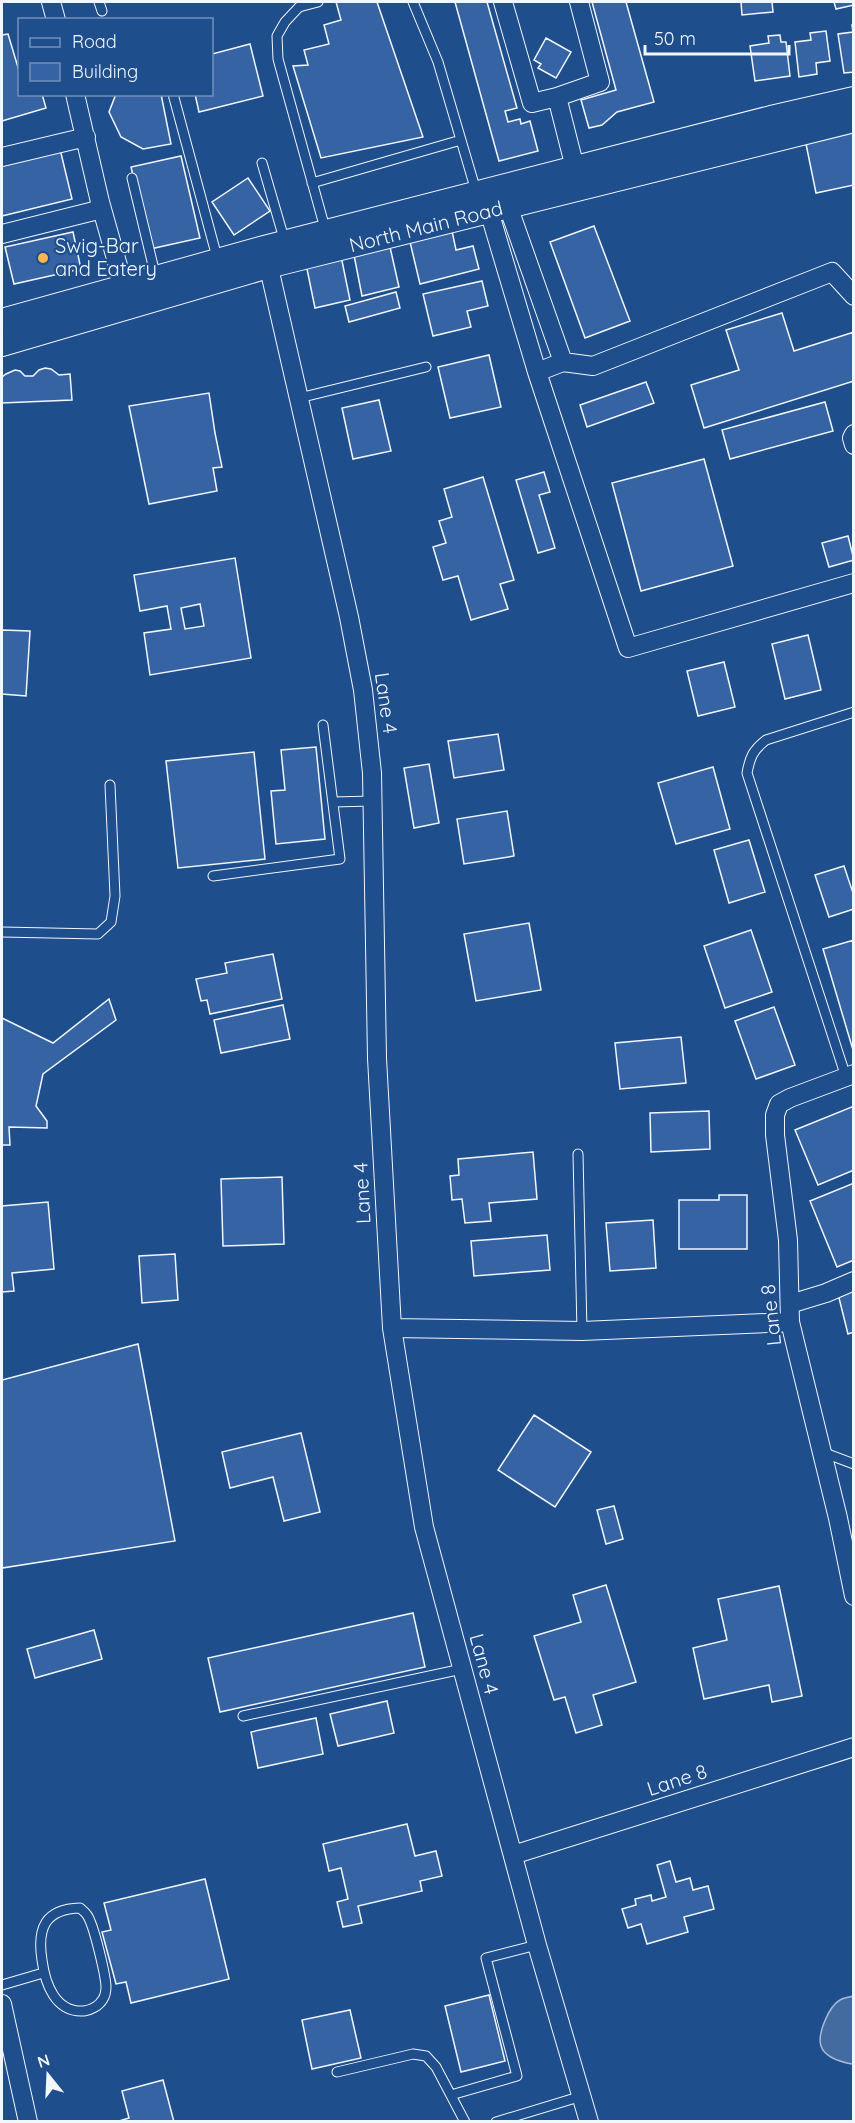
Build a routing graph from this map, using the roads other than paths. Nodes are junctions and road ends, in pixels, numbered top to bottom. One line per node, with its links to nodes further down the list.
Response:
1 (318, 2): 16 (lane)
2 (413, 2): 11 (lane)
3 (503, 2): 7 (street)
4 (579, 2): 7 (street)
5 (76, 96): 10 (street)
6 (174, 96): 23 (lane)
7 (557, 98): 14 (street)
8 (854, 99): 14 (main road, North Main Road)
9 (854, 120): 17 (main road, North Main Road)
10 (86, 137): 12 (street); 18 (street)
11 (461, 140): 16 (lane); 17 (lane)
12 (2, 158)
13 (262, 164): 22 (lane)
14 (575, 168): 17 (main road, North Main Road)
15 (132, 178): 24 (lane)
16 (312, 183): 20 (lane)
17 (491, 204): 20 (main road, North Main Road); 22 (main road, North Main Road); 29 (street); 31 (street)
18 (101, 206): 19 (street); 21 (street); 25 (street)
19 (2, 225)
20 (326, 232): 22 (main road, North Main Road)
21 (2, 234)
22 (273, 252): 23 (main road, North Main Road); 28 (main road, North Main Road); 32 (street, Lane 4)
23 (218, 261): 24 (main road, North Main Road)
24 (156, 278): 25 (main road, North Main Road)
25 (124, 287): 27 (main road, North Main Road)
26 (854, 296): 29 (street)
27 (2, 321)
28 (2, 344)
29 (563, 362): 31 (street)
30 (426, 367): 32 (lane)
31 (537, 372): 35 (street)
32 (299, 399): 39 (street, Lane 4)
33 (854, 434): 34 (street)
34 (854, 445)
35 (854, 583)
36 (854, 712): 43 (lane)
37 (324, 725): 40 (lane)
38 (110, 785): 42 (lane)
39 (372, 801): 40 (lane); 47 (street, Lane 4)
40 (333, 802): 41 (lane)
41 (213, 876)
42 (2, 932)
43 (850, 1075): 46 (street, Lane 8)
44 (578, 1154): 48 (lane)
45 (854, 1281): 46 (street)
46 (790, 1313): 48 (street); 49 (street, Lane 8)
47 (392, 1328): 48 (street); 52 (street, Lane 4)
48 (582, 1331)
49 (822, 1452): 50 (lane); 51 (street, Lane 8)
50 (854, 1464)
51 (854, 1596)
52 (462, 1669): 53 (lane); 55 (street, Lane 4)
53 (243, 1716)
54 (854, 1747): 55 (street, Lane 8)
55 (513, 1855): 56 (street, Lane 4)
56 (537, 1945): 61 (lane); 62 (street, Lane 4)
57 (43, 1973): 57 (lane); 58 (lane)
58 (2, 1985)
59 (2, 2004): 63 (street)
60 (337, 2072): 61 (lane)
61 (451, 2095): 64 (lane)
62 (582, 2096): 65 (lane); 66 (street, Lane 4)
63 (28, 2121)
64 (465, 2121)
65 (496, 2121)
66 (589, 2121)

